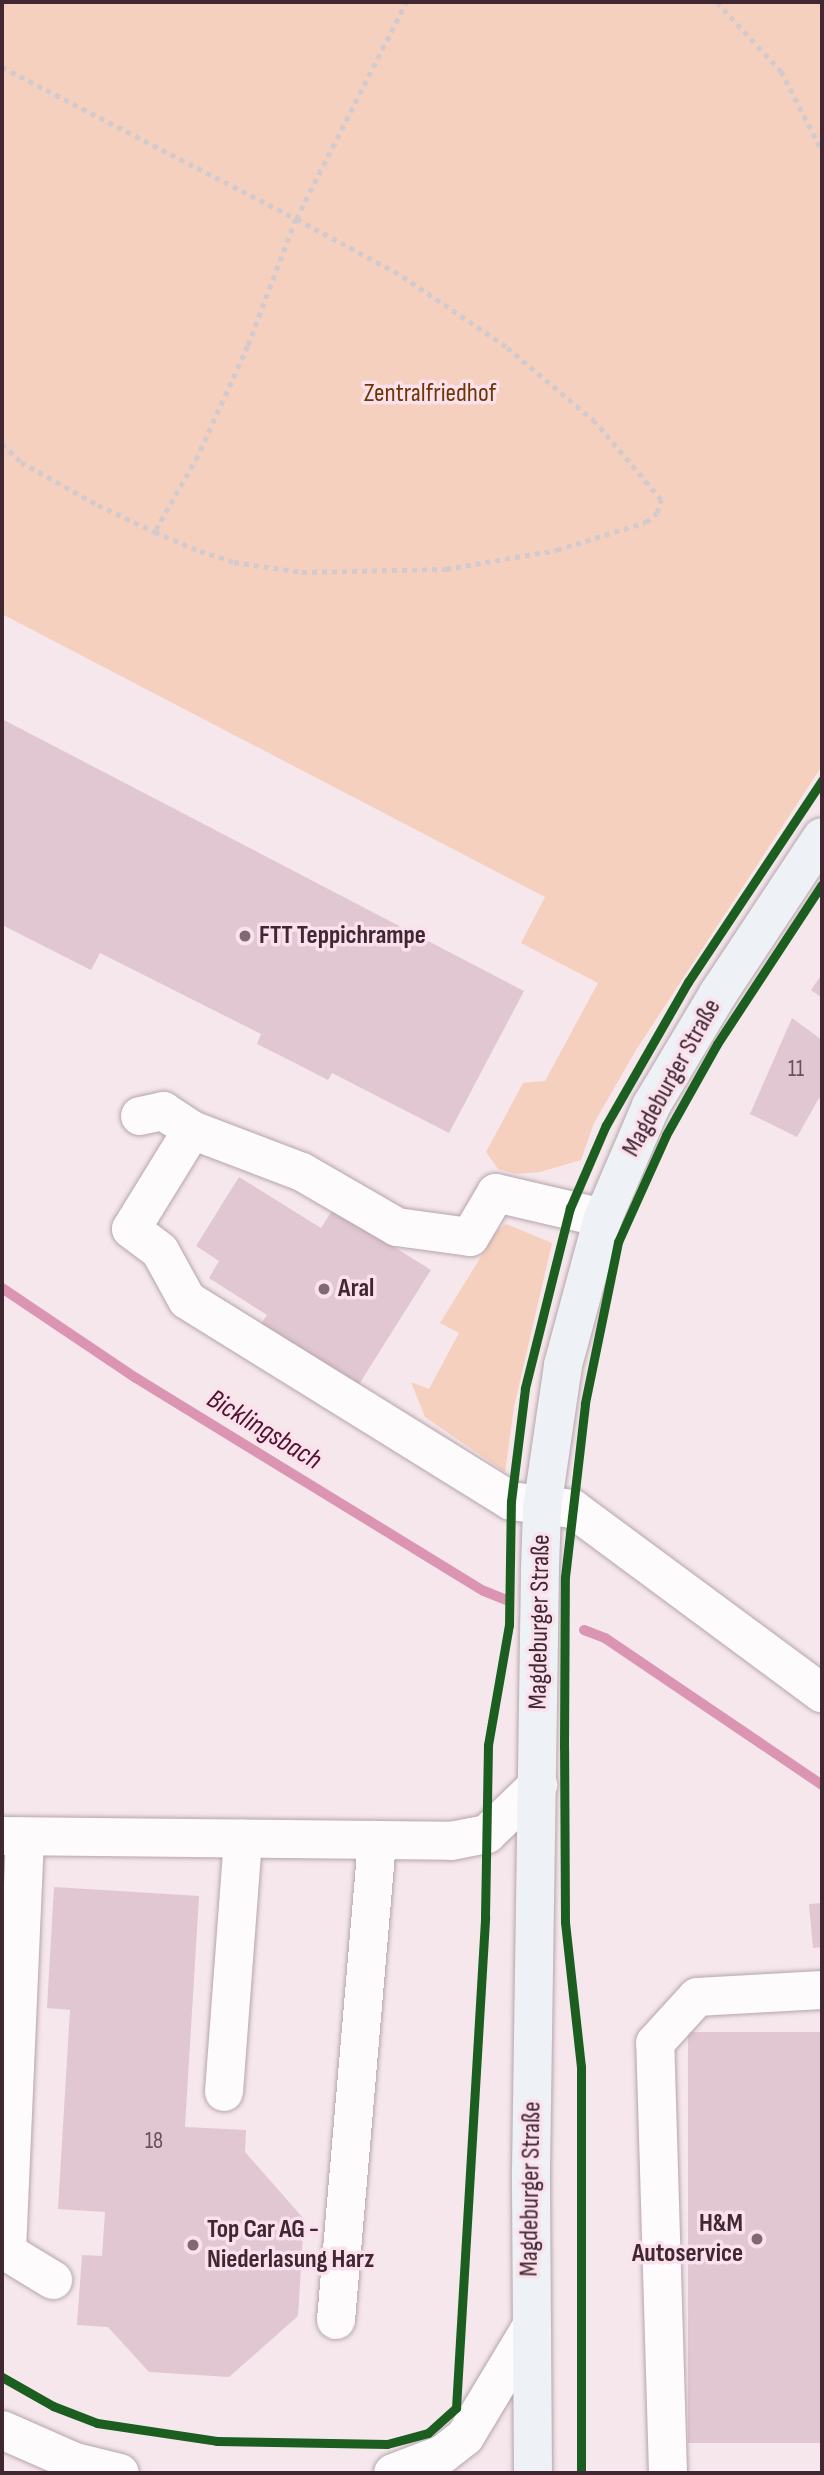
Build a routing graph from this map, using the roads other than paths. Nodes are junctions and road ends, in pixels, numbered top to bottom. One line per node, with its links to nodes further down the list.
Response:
1 (822, 837): 4 (main road, Magdeburger Straße)
2 (140, 1116): 3 (street)
3 (192, 1130): 4 (street); 5 (street)
4 (603, 1218): 5 (main road, Magdeburger Straße)
5 (542, 1508): 6 (street); 7 (main road, Magdeburger Straße)
6 (822, 1693)
7 (538, 1785): 10 (street); 15 (main road, Magdeburger Straße)
8 (13, 1837): 9 (street); 13 (street)
9 (243, 1839): 10 (street); 12 (street)
10 (377, 1840): 14 (street)
11 (822, 1990): 20 (street)
12 (224, 2092)
13 (53, 2280)
14 (336, 2320)
15 (530, 2329): 18 (street); 19 (main road, Magdeburger Straße)
16 (2, 2430): 17 (street)
17 (120, 2473)
18 (393, 2473)
19 (533, 2473)
20 (668, 2473)

